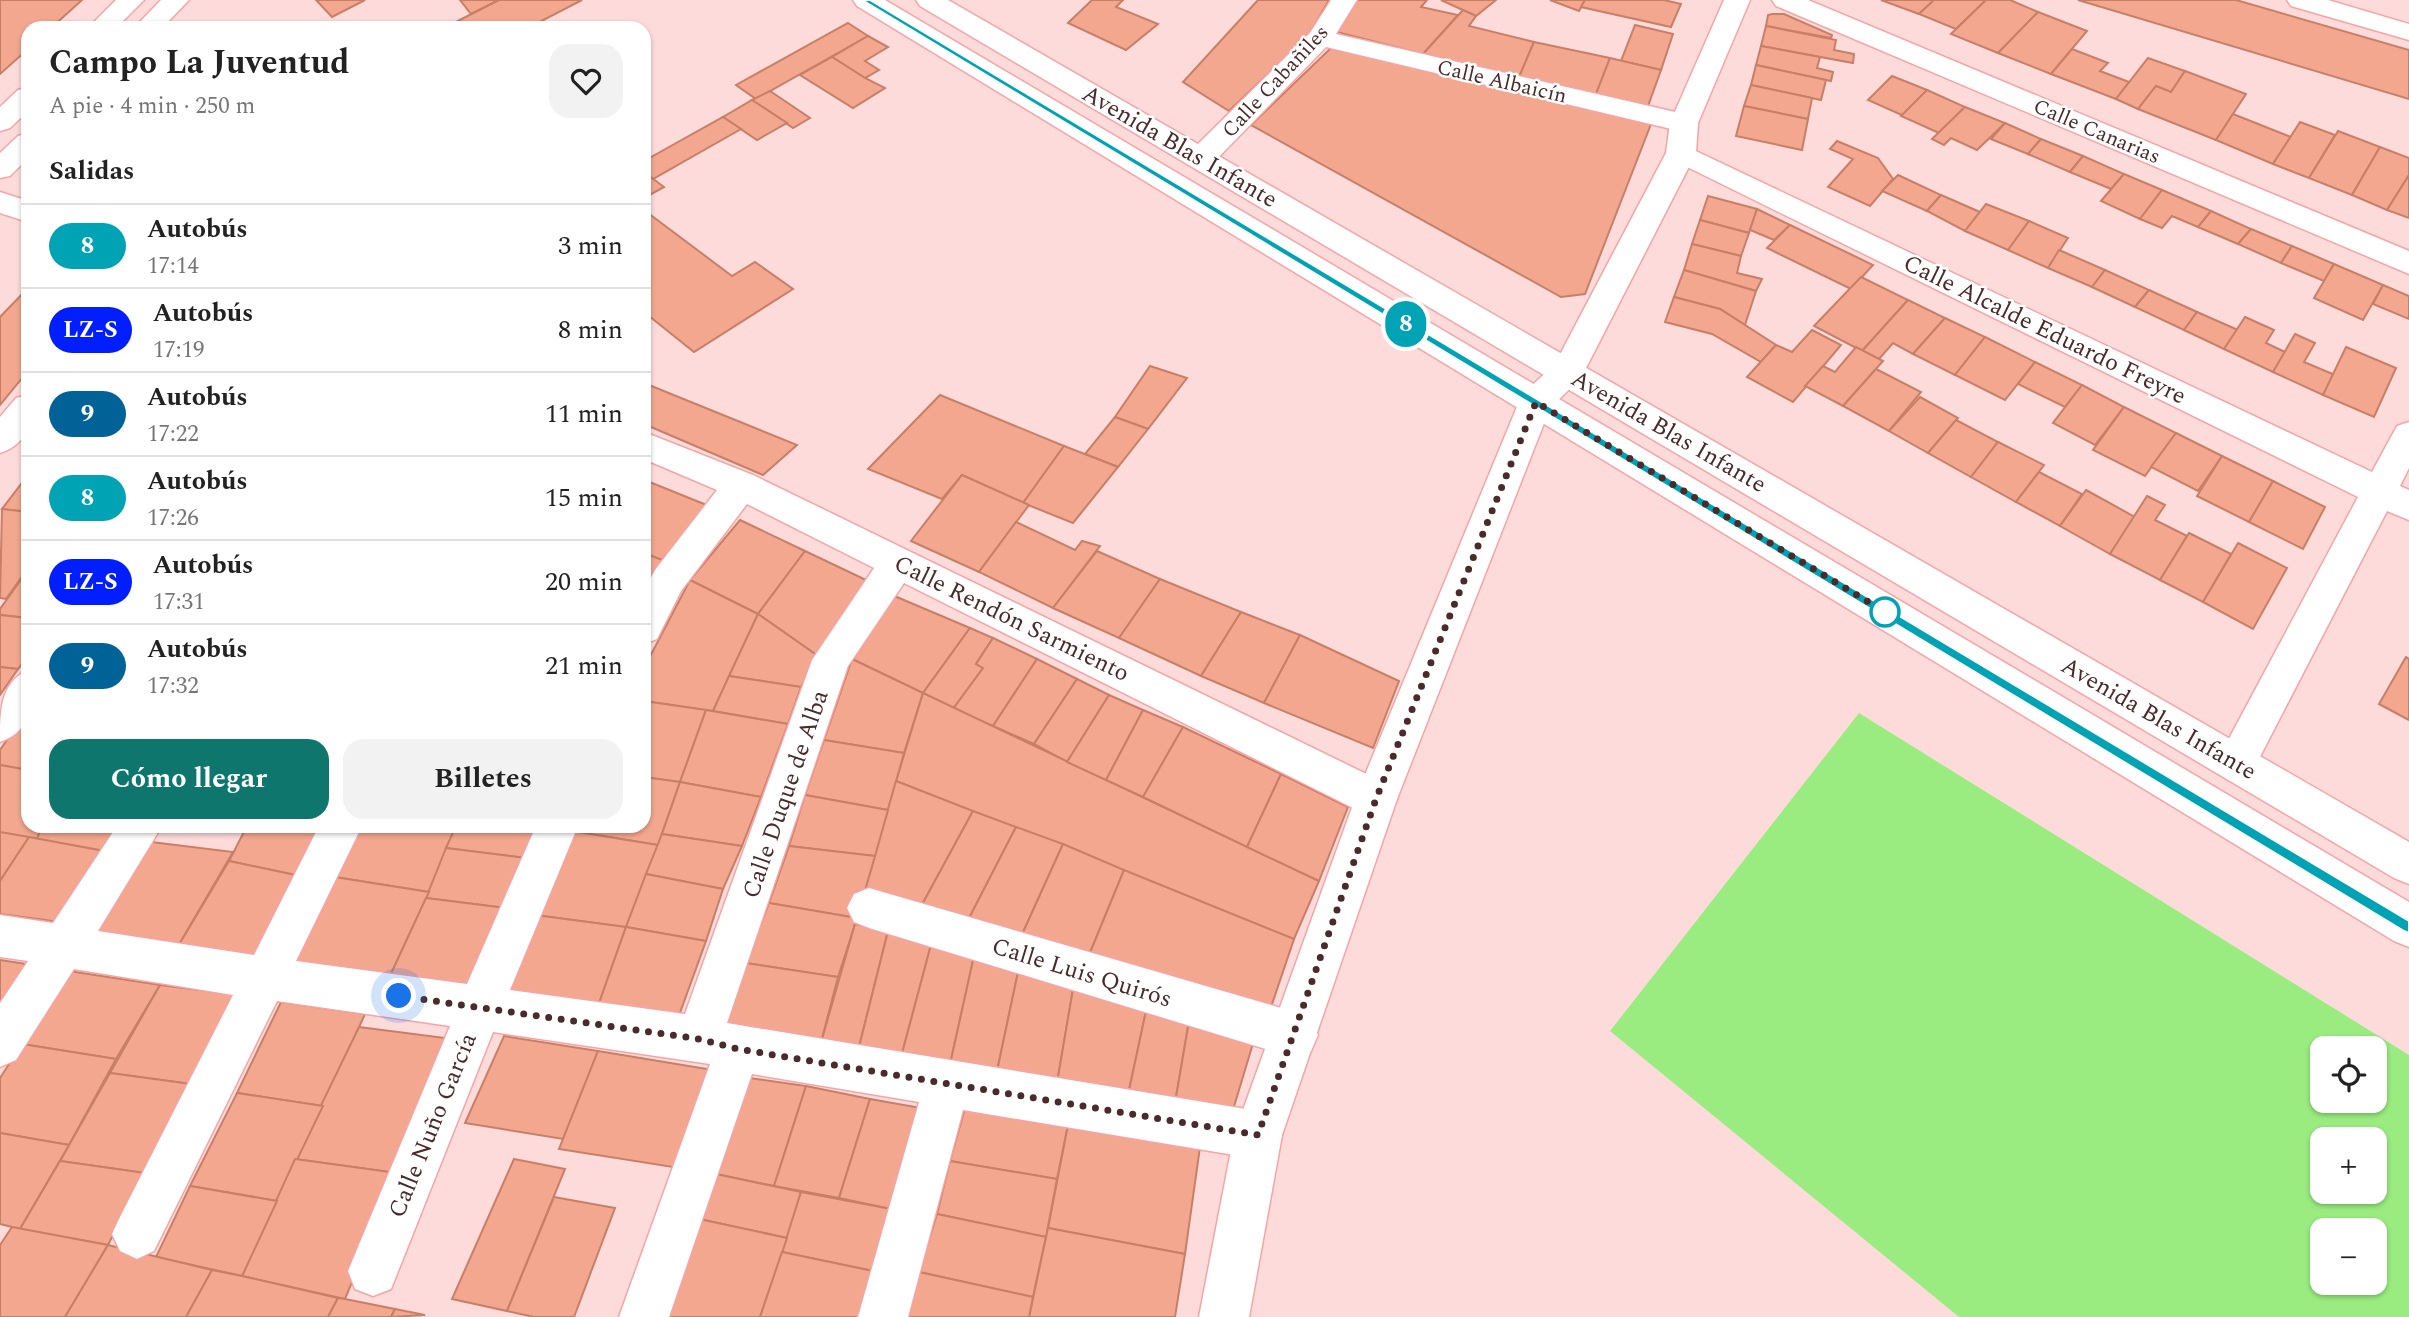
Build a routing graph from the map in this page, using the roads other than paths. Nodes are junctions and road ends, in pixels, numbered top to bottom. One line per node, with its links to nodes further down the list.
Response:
1 (131, 0): 9 (street)
2 (176, 0): 10 (street)
3 (866, 0): 23 (street, Avenida Blas Infante)
4 (929, 0): 17 (street, Avenida Blas Infante)
5 (1344, 0): 12 (street, Calle Cabañiles)
6 (1737, 0): 15 (street)
7 (1785, 0): 21 (street, Calle Canarias)
8 (2300, 0): 11 (street)
9 (108, 21)
10 (154, 21)
11 (2409, 32)
12 (1320, 38): 15 (street, Calle Albaicín); 17 (street, Calle Cabañiles)
13 (21, 102): 14 (street)
14 (0, 121)
15 (1683, 138): 22 (street); 29 (street, Calle Alcalde Eduardo Freyre)
16 (21, 149): 18 (street)
17 (1201, 158): 22 (street, Avenida Blas Infante)
18 (0, 169)
19 (0, 202): 20 (street)
20 (21, 210)
21 (2409, 263)
22 (1567, 372): 23 (street); 34 (street, Avenida Blas Infante)
23 (1536, 402): 35 (street); 41 (street, Avenida Blas Infante)
24 (21, 415): 26 (street)
25 (2409, 435): 29 (street)
26 (0, 440)
27 (651, 448): 28 (street, Calle Rendón Sarmiento)
28 (741, 485): 30 (street, Calle Rendón Sarmiento); 31 (street)
29 (2395, 499): 34 (street)
30 (898, 562): 35 (street, Calle Rendón Sarmiento); 48 (street, Calle Duque de Alba)
31 (651, 614)
32 (21, 696): 33 (street)
33 (0, 725)
34 (2236, 763): 39 (street, Avenida Blas Infante)
35 (1376, 799): 46 (street)
36 (137, 833): 43 (street)
37 (337, 833): 44 (street)
38 (554, 833): 45 (street, Calle Nuño García)
39 (2409, 864)
40 (869, 908): 46 (street, Calle Luis Quirós)
41 (2409, 926)
42 (0, 936): 43 (street)
43 (64, 946): 44 (street); 47 (street)
44 (264, 978): 45 (street); 51 (street)
45 (480, 1007): 48 (street); 52 (street, Calle Nuño García)
46 (1295, 1035): 50 (street)
47 (0, 1044)
48 (719, 1044): 49 (street); 53 (street, Calle Duque de Alba)
49 (947, 1084): 50 (street); 54 (street)
50 (1258, 1135): 55 (street)
51 (137, 1234)
52 (373, 1271)
53 (644, 1317)
54 (883, 1317)
55 (1224, 1317)

